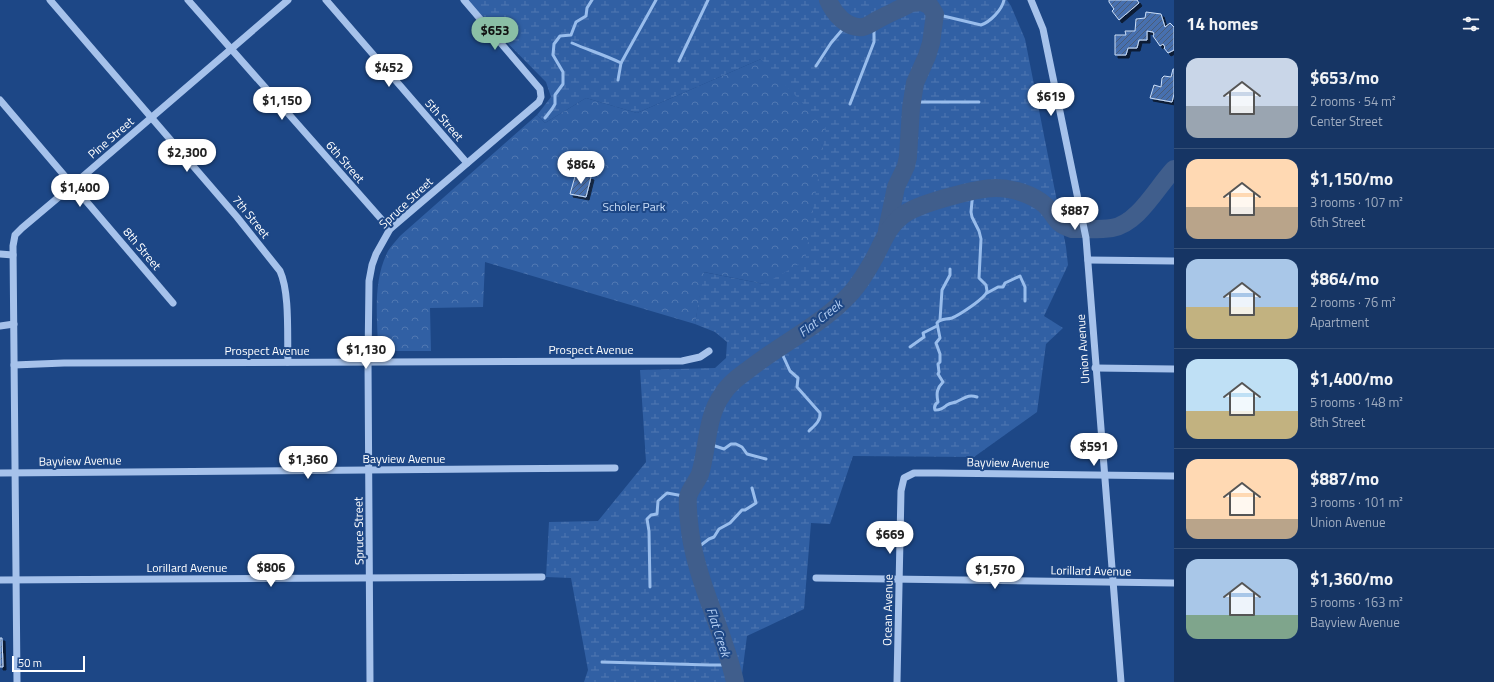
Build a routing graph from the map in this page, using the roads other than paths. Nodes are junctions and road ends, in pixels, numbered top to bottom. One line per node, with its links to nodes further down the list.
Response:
1 (50, 0): 9 (street, 7th Street)
2 (188, 0): 7 (street, 6th Street)
3 (288, 0): 7 (street, Pine Street)
4 (326, 0): 10 (street, 5th Street)
5 (464, 0): 10 (street, Spruce Street)
6 (1031, 0): 15 (street, Union Avenue)
7 (231, 49): 9 (street, Pine Street); 12 (street, 6th Street)
8 (0, 100): 11 (street, 8th Street)
9 (152, 117): 11 (street, Pine Street); 22 (street, 7th Street)
10 (468, 163): 12 (street, Spruce Street)
11 (73, 185): 14 (street, Pine Street); 17 (street, 8th Street)
12 (390, 229): 21 (street, Spruce Street)
13 (0, 254): 14 (street)
14 (13, 255): 18 (street, Pine Street)
15 (1088, 260): 16 (street); 24 (street, Union Avenue)
16 (1174, 261)
17 (173, 303)
18 (14, 324): 19 (street); 23 (street, Pine Street)
19 (0, 326)
20 (709, 352): 21 (street, Prospect Avenue)
21 (368, 361): 22 (street, Prospect Avenue); 27 (street, Spruce Street)
22 (288, 362): 23 (street, Prospect Avenue)
23 (14, 365): 29 (street, Pine Street)
24 (1095, 368): 25 (street); 31 (street, Union Avenue)
25 (1174, 369)
26 (615, 468): 27 (street, Bayview Avenue)
27 (369, 470): 29 (street, Bayview Avenue); 34 (street, Spruce Street)
28 (0, 473): 29 (street, Bayview Avenue)
29 (15, 473): 38 (street, Pine Street)
30 (937, 473): 31 (street, Bayview Avenue); 36 (street, Ocean Avenue)
31 (1104, 476): 32 (street, Bayview Avenue); 39 (street, Union Avenue)
32 (1174, 476)
33 (542, 576): 34 (street, Lorillard Avenue)
34 (370, 578): 38 (street, Lorillard Avenue); 42 (street, Spruce Street)
35 (816, 578): 36 (street, Lorillard Avenue)
36 (899, 579): 39 (street, Lorillard Avenue); 43 (street, Ocean Avenue)
37 (0, 580): 38 (street, Lorillard Avenue)
38 (16, 580): 41 (street, Pine Street)
39 (1113, 582): 40 (street, Lorillard Avenue); 44 (street, Union Avenue)
40 (1174, 583)
41 (17, 682)
42 (370, 682)
43 (897, 682)
44 (1121, 682)

